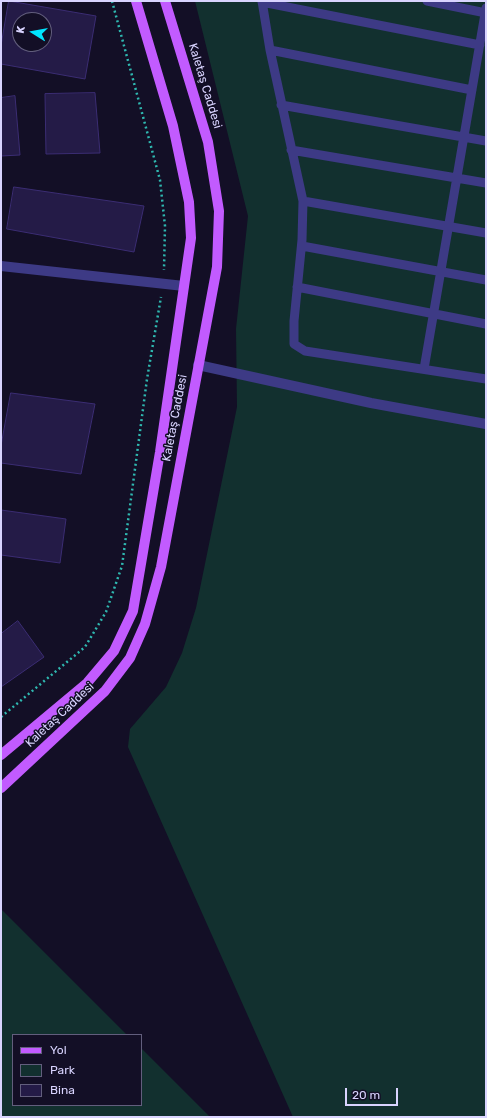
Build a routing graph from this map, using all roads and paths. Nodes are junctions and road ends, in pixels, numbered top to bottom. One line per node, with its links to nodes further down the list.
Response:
1 (112, 1): 25 (path)
2 (136, 1): 26 (main road, Kaletaş Caddesi)
3 (165, 1): 30 (main road, Kaletaş Caddesi)
4 (262, 1): 7 (lane); 8 (lane)
5 (427, 1): 6 (lane)
6 (486, 11): 7 (lane)
7 (480, 45): 9 (lane)
8 (270, 50): 11 (lane); 12 (lane)
9 (476, 65): 10 (lane); 11 (lane)
10 (486, 67)
11 (472, 90): 13 (lane)
12 (282, 105): 13 (lane); 15 (lane)
13 (464, 137): 14 (lane); 16 (lane)
14 (486, 141)
15 (291, 150): 16 (lane); 18 (lane)
16 (456, 177): 17 (lane); 19 (lane)
17 (486, 183)
18 (303, 201): 19 (lane); 21 (lane)
19 (448, 226): 20 (lane); 23 (lane)
20 (486, 233)
21 (302, 246): 23 (lane); 27 (lane)
22 (1, 266): 25 (street)
23 (440, 272): 24 (lane); 28 (lane)
24 (486, 280)
25 (164, 284): 26 (street); 34 (path)
26 (184, 286): 35 (main road, Kaletaş Caddesi)
27 (297, 287): 28 (lane); 31 (lane)
28 (433, 314): 29 (lane); 31 (lane)
29 (486, 324)
30 (198, 365): 33 (street); 36 (main road, Kaletaş Caddesi)
31 (424, 369): 32 (lane)
32 (486, 379)
33 (486, 424)
34 (1, 717)
35 (1, 755)
36 (1, 788)

